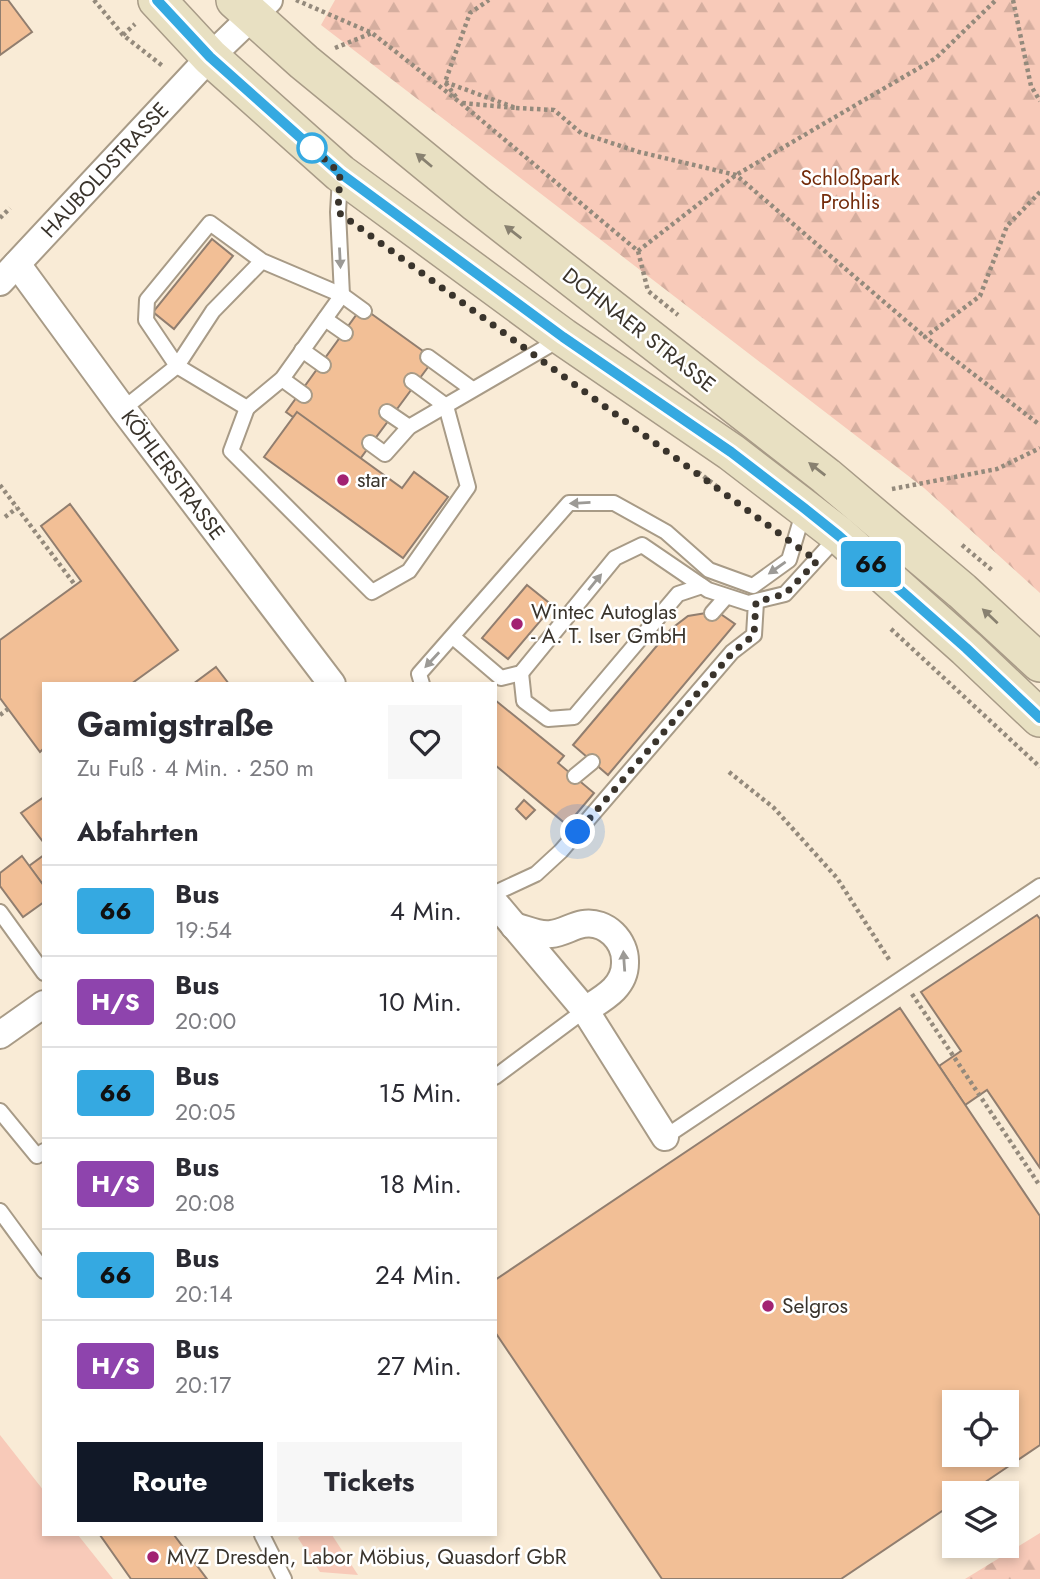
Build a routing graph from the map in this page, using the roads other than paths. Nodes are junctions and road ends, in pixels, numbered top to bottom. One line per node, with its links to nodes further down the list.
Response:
1 (157, 0): 3 (main road, DOHNAER STRASSE)
2 (252, 6): 3 (street, HAUBOLDSTRASSE); 33 (main road, DOHNAER STRASSE, one-way to 2)
3 (210, 57): 4 (main road, DOHNAER STRASSE); 6 (street, HAUBOLDSTRASSE)
4 (340, 173): 7 (lane, one-way to 7); 11 (main road, DOHNAER STRASSE)
5 (262, 261): 7 (lane); 15 (lane); 15 (lane)
6 (8, 273): 22 (street, KÖHLERSTRASSE)
7 (342, 295): 8 (lane); 9 (lane)
8 (364, 311)
9 (325, 319): 10 (lane); 12 (lane)
10 (345, 333)
11 (563, 337): 18 (lane); 26 (main road, DOHNAER STRASSE)
12 (302, 350): 14 (lane); 16 (lane)
13 (428, 357): 18 (lane)
14 (323, 365)
15 (177, 366): 21 (lane); 22 (lane)
16 (282, 379): 19 (lane); 21 (lane)
17 (412, 381): 20 (lane)
18 (472, 389): 20 (lane)
19 (304, 395)
20 (446, 406): 21 (lane); 24 (lane)
21 (247, 408)
22 (123, 409): 35 (street, KÖHLERSTRASSE)
23 (387, 412): 24 (lane)
24 (409, 427): 25 (lane)
25 (370, 443)
26 (804, 508): 27 (main road, DOHNAER STRASSE); 32 (lane, one-way to 32)
27 (839, 536): 30 (lane); 37 (main road, DOHNAER STRASSE)
28 (702, 586): 29 (lane); 34 (lane, one-way to 28); 34 (lane)
29 (726, 597): 30 (lane); 31 (lane)
30 (756, 602): 41 (lane)
31 (712, 613)
32 (453, 637): 34 (lane); 36 (lane, one-way to 36)
33 (1040, 663)
34 (521, 673)
35 (330, 682)
36 (421, 682)
37 (1040, 718)
38 (592, 762): 39 (lane)
39 (575, 776)
40 (1040, 886): 51 (lane)
41 (497, 892)
42 (497, 905): 44 (street)
43 (0, 912): 45 (lane)
44 (514, 926): 47 (street); 47 (street, one-way to 44)
45 (42, 970)
46 (42, 1005): 48 (street)
47 (585, 1010): 49 (lane); 51 (street)
48 (0, 1035)
49 (497, 1076)
50 (0, 1111): 52 (lane)
51 (665, 1137)
52 (42, 1152)
53 (0, 1211): 54 (lane)
54 (42, 1268)
55 (262, 1536): 56 (lane)
56 (284, 1579)

